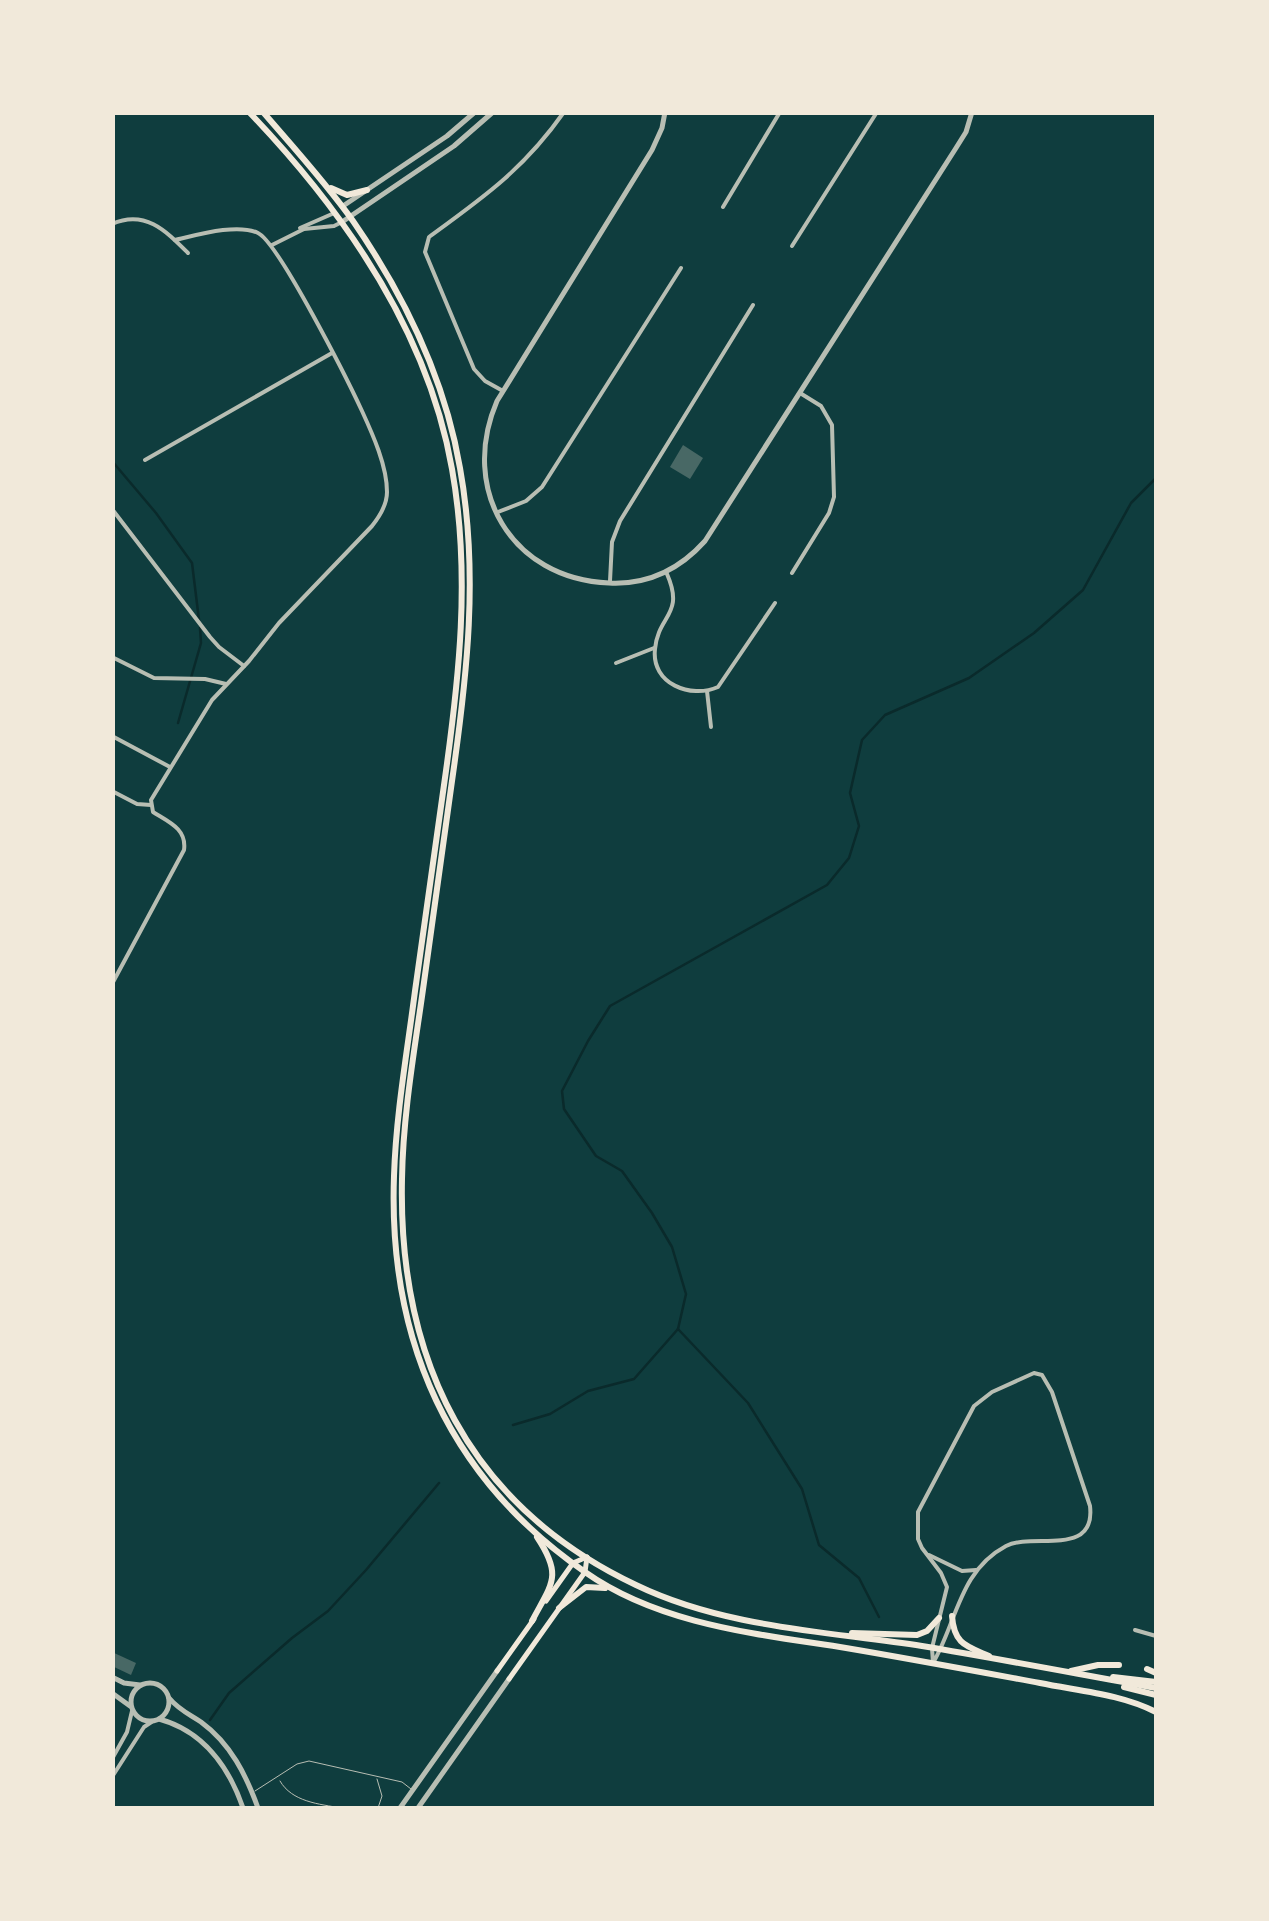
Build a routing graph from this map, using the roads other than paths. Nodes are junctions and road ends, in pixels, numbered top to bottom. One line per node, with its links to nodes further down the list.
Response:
1 (249, 112): 13 (main road)
2 (263, 112): 10 (main road)
3 (475, 112): 11 (street)
4 (493, 112): 14 (street)
5 (564, 112): 25 (street)
6 (665, 112): 25 (street)
7 (780, 112): 12 (street)
8 (877, 112): 20 (street)
9 (972, 112): 26 (street)
10 (322, 182): 11 (main road); 13 (main road)
11 (367, 190): 13 (street)
12 (723, 207)
13 (338, 209): 14 (main road); 15 (main road); 17 (street)
14 (350, 217): 15 (street); 48 (main road)
15 (342, 222): 17 (street); 46 (main road)
16 (112, 224): 18 (street)
17 (293, 234): 19 (street)
18 (175, 240): 19 (street); 21 (street)
19 (272, 245): 24 (street)
20 (792, 246)
21 (188, 252)
22 (682, 268): 29 (street)
23 (753, 305): 32 (street)
24 (332, 353): 27 (street); 37 (street)
25 (502, 391): 29 (street)
26 (800, 393): 30 (street); 31 (street)
27 (145, 460)
28 (112, 510): 37 (street)
29 (496, 512): 32 (street)
30 (667, 574): 32 (street); 34 (street)
31 (792, 574)
32 (610, 583)
33 (775, 603): 39 (street)
34 (654, 648): 36 (street); 39 (street)
35 (112, 657): 38 (street)
36 (616, 663)
37 (244, 666): 38 (street)
38 (226, 684): 42 (street)
39 (708, 691): 40 (street)
40 (711, 726)
41 (112, 736): 42 (street)
42 (170, 767): 44 (street)
43 (112, 791): 44 (street)
44 (151, 805): 45 (street)
45 (112, 984)
46 (532, 1530): 49 (main road); 56 (main road)
47 (925, 1553): 50 (street); 50 (street); 55 (street)
48 (587, 1557): 49 (main road); 51 (main road); 58 (main road)
49 (573, 1564): 51 (main road); 56 (main road)
50 (977, 1569): 54 (street)
51 (584, 1572): 52 (main road); 53 (main road)
52 (616, 1590): 53 (main road); 62 (main road)
53 (560, 1608): 70 (main road)
54 (952, 1616): 60 (street); 61 (main road)
55 (938, 1618): 58 (main road); 60 (street)
56 (532, 1621): 66 (main road)
57 (1135, 1630): 59 (street)
58 (826, 1633): 60 (main road)
59 (1156, 1636)
60 (936, 1649): 61 (main road); 62 (street)
61 (1000, 1660): 65 (main road)
62 (933, 1663): 76 (main road)
63 (1118, 1664): 67 (main road)
64 (1147, 1669): 68 (main road)
65 (1057, 1670): 67 (main road); 72 (main road); 72 (main road)
66 (497, 1671): 82 (street)
67 (1070, 1671): 72 (main road)
68 (1156, 1673)
69 (112, 1677): 71 (street)
70 (509, 1680): 89 (street)
71 (140, 1685): 74 (street); 75 (street)
72 (1156, 1691)
73 (112, 1693): 75 (street)
74 (169, 1698): 77 (street); 83 (street)
75 (132, 1709): 77 (street); 78 (street)
76 (1156, 1712)
77 (156, 1720): 79 (street); 84 (street)
78 (112, 1759)
79 (112, 1776)
80 (375, 1776): 81 (lane); 82 (lane); 87 (lane)
81 (278, 1778): 83 (lane); 86 (lane)
82 (412, 1790): 88 (street)
83 (252, 1792): 85 (street)
84 (243, 1808)
85 (258, 1808)
86 (341, 1808)
87 (378, 1808)
88 (400, 1808)
89 (418, 1808)

